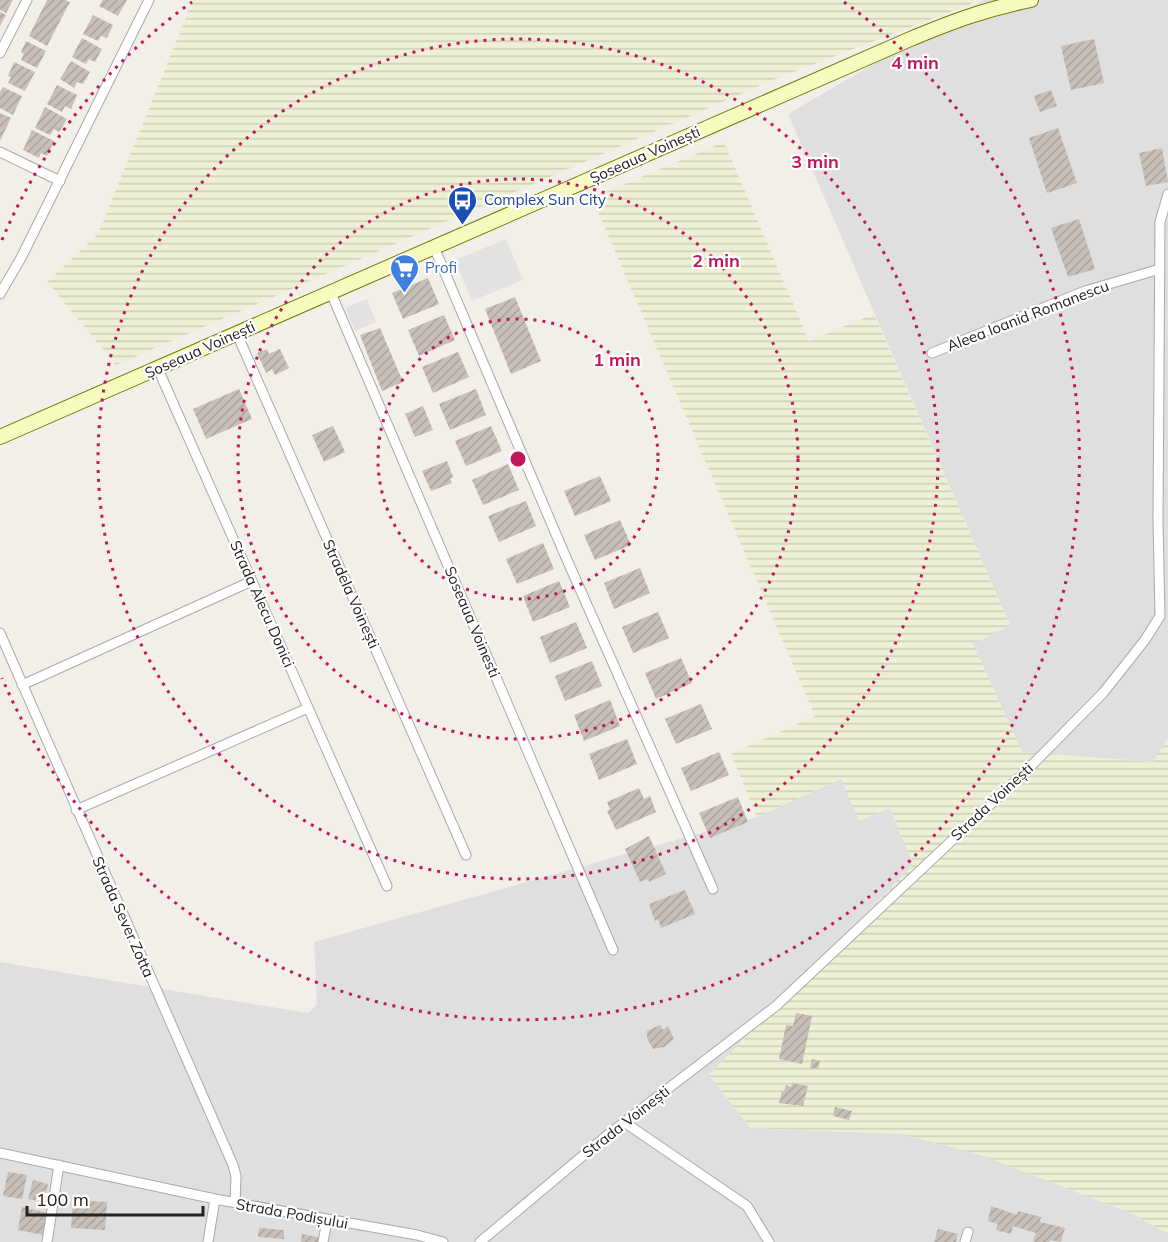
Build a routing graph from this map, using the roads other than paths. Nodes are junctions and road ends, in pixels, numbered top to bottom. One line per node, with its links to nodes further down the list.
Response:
1 (27, 0): 4 (street)
2 (150, 0): 6 (street)
3 (1031, 0): 8 (main road, Șoseaua Voinești)
4 (1, 48)
5 (0, 152): 6 (street)
6 (60, 181): 11 (street)
7 (1168, 194): 9 (street, Strada Voinești)
8 (434, 247): 10 (main road, Șoseaua Voinești); 25 (street)
9 (1160, 269): 13 (street, Aleea Ioanid Romanescu); 16 (street, Strada Voinești)
10 (331, 293): 12 (main road, Șoseaua Voinești); 26 (street, Soseaua Voinesti)
11 (0, 294)
12 (237, 334): 14 (main road, Șoseaua Voinești); 23 (street, Stradela Voinești)
13 (932, 353)
14 (158, 369): 15 (main road, Șoseaua Voinești); 18 (street, Strada Alecu Donici)
15 (0, 437)
16 (1158, 522): 17 (street); 27 (street, Strada Voinești)
17 (1168, 528)
18 (252, 581): 20 (street); 21 (street, Strada Alecu Donici)
19 (0, 633): 20 (street, Strada Sever Zotta)
20 (22, 685): 22 (street, Strada Sever Zotta)
21 (308, 708): 22 (street); 24 (street, Strada Alecu Donici)
22 (76, 810): 31 (street, Strada Sever Zotta)
23 (466, 855)
24 (387, 886)
25 (712, 889)
26 (613, 950)
27 (624, 1122): 38 (street, Strada Voinești); 39 (street)
28 (0, 1153): 29 (street, Strada Podișului)
29 (59, 1165): 30 (street, Strada Podișului); 34 (street)
30 (215, 1199): 31 (street, Strada Podișului); 35 (street)
31 (235, 1203): 32 (street, Strada Podișului)
32 (327, 1221): 36 (street); 37 (street, Strada Podișului)
33 (968, 1232): 40 (street)
34 (47, 1242)
35 (208, 1242)
36 (323, 1242)
37 (443, 1242)
38 (480, 1242)
39 (769, 1242)
40 (965, 1242)

